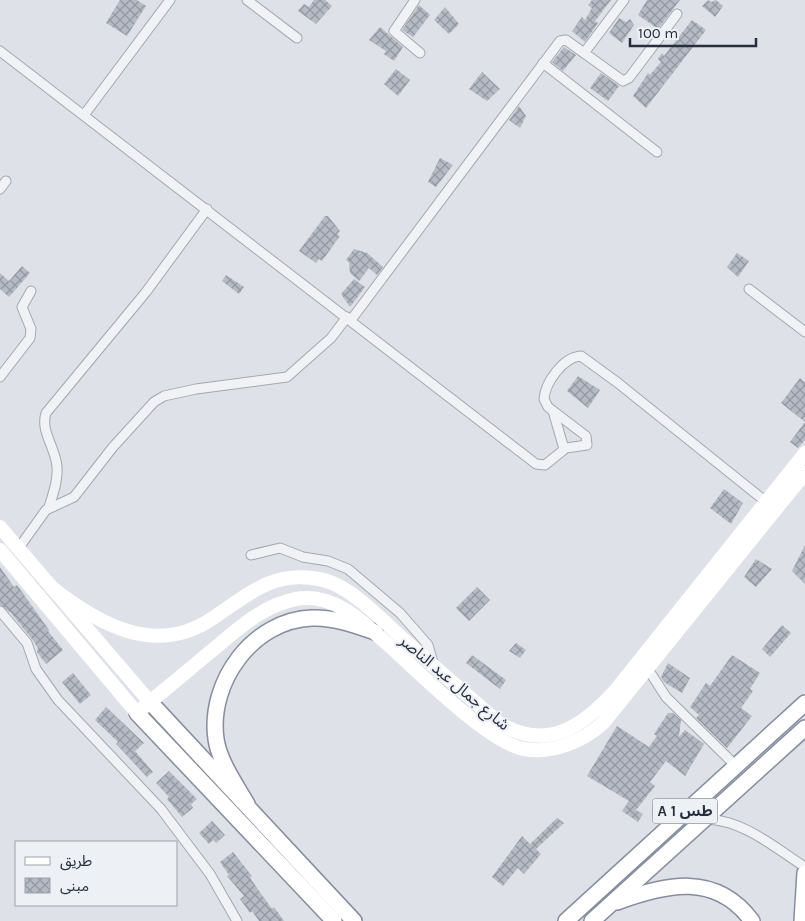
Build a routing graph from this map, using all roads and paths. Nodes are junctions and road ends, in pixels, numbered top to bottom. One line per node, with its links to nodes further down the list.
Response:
1 (170, 0): 11 (street)
2 (247, 0): 6 (street)
3 (416, 0): 8 (street)
4 (624, 0): 9 (street)
5 (677, 14): 9 (street)
6 (297, 38)
7 (0, 51): 11 (street)
8 (420, 53)
9 (584, 53): 10 (street)
10 (543, 63): 12 (street); 16 (street)
11 (84, 115): 13 (street)
12 (658, 152)
13 (207, 209): 16 (street); 24 (street)
14 (749, 290): 17 (street)
15 (31, 291): 18 (street)
16 (349, 318): 20 (street); 24 (street)
17 (805, 332)
18 (0, 377)
19 (552, 411): 20 (street); 20 (street); 23 (street)
20 (564, 450)
21 (805, 453): 23 (main road, شارع جمال عبد الناصر)
22 (805, 473): 32 (main road, شارع جمال عبد الناصر)
23 (766, 500): 32 (main road, شارع جمال عبد الناصر)
24 (49, 507): 26 (street)
25 (0, 527): 26 (main road)
26 (18, 549): 29 (main road)
27 (0, 550): 36 (main road)
28 (251, 555): 33 (street)
29 (50, 587): 33 (main road, شارع جمال عبد الناصر); 34 (main road)
30 (0, 611): 47 (street)
31 (375, 632): 32 (main road, شارع جمال عبد الناصر); 34 (main road, شارع جمال عبد الناصر); 39 (highway)
32 (645, 664): 33 (main road, شارع جمال عبد الناصر); 38 (street)
33 (434, 666)
34 (150, 702): 36 (main road, شارع جمال عبد الناصر); 39 (highway)
35 (805, 703): 38 (highway, A 1 طس)
36 (137, 713): 46 (highway)
37 (805, 728): 40 (highway)
38 (736, 766): 43 (highway, A 1 طس)
39 (247, 804): 44 (highway)
40 (706, 819): 41 (street); 45 (highway)
41 (805, 867)
42 (805, 873): 54 (highway)
43 (588, 901): 50 (highway); 51 (highway, A 1 طس)
44 (337, 903): 48 (highway); 49 (highway)
45 (609, 906): 52 (highway); 53 (highway)
46 (330, 919)
47 (237, 921)
48 (354, 921)
49 (368, 921)
50 (554, 921)
51 (566, 921)
52 (592, 921)
53 (752, 921)
54 (802, 921)

